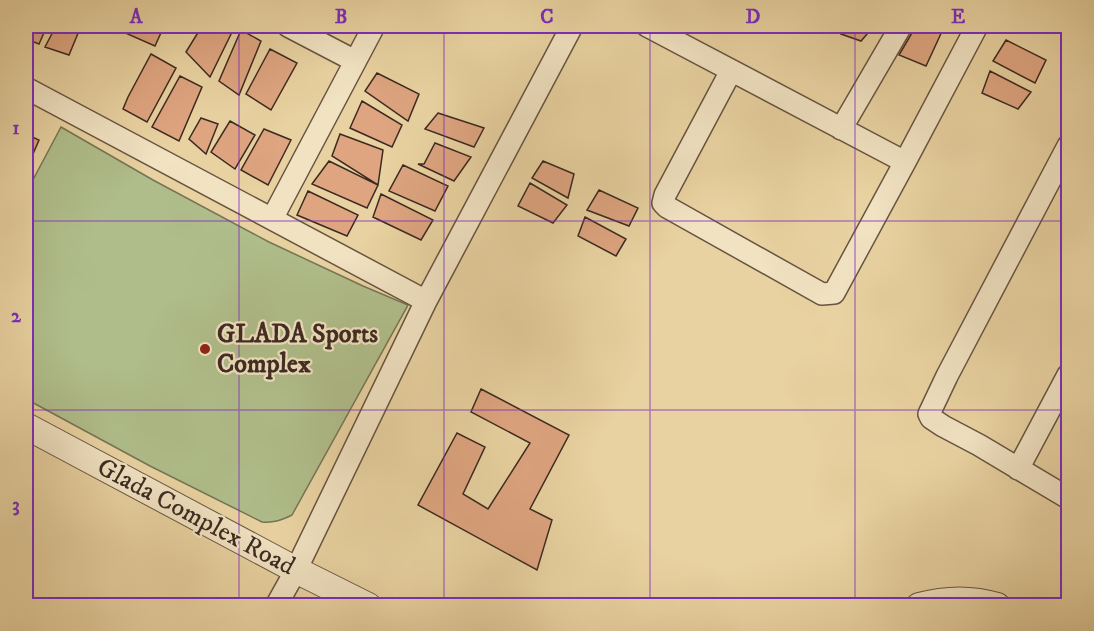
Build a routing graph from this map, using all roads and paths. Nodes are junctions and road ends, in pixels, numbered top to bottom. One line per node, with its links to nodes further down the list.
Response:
1 (288, 26): 7 (street)
2 (374, 26): 7 (street)
3 (573, 26): 15 (street)
4 (647, 26): 8 (street)
5 (901, 26): 10 (street)
6 (977, 26): 12 (street)
7 (355, 61): 14 (street)
8 (731, 71): 10 (street); 12 (street)
9 (26, 88): 14 (street)
10 (841, 129): 12 (street)
11 (1068, 146): 13 (street)
12 (905, 162)
13 (1061, 176): 18 (street)
14 (272, 219): 15 (street)
15 (426, 301): 20 (street)
16 (1068, 375): 18 (street)
17 (26, 426): 20 (street, Glada Complex Road)
18 (1018, 469): 19 (street)
19 (1068, 498)
20 (296, 570): 21 (street); 22 (street, Glada Complex Road)
21 (276, 606)
22 (368, 606)
23 (919, 606): 24 (street)
24 (997, 606)

